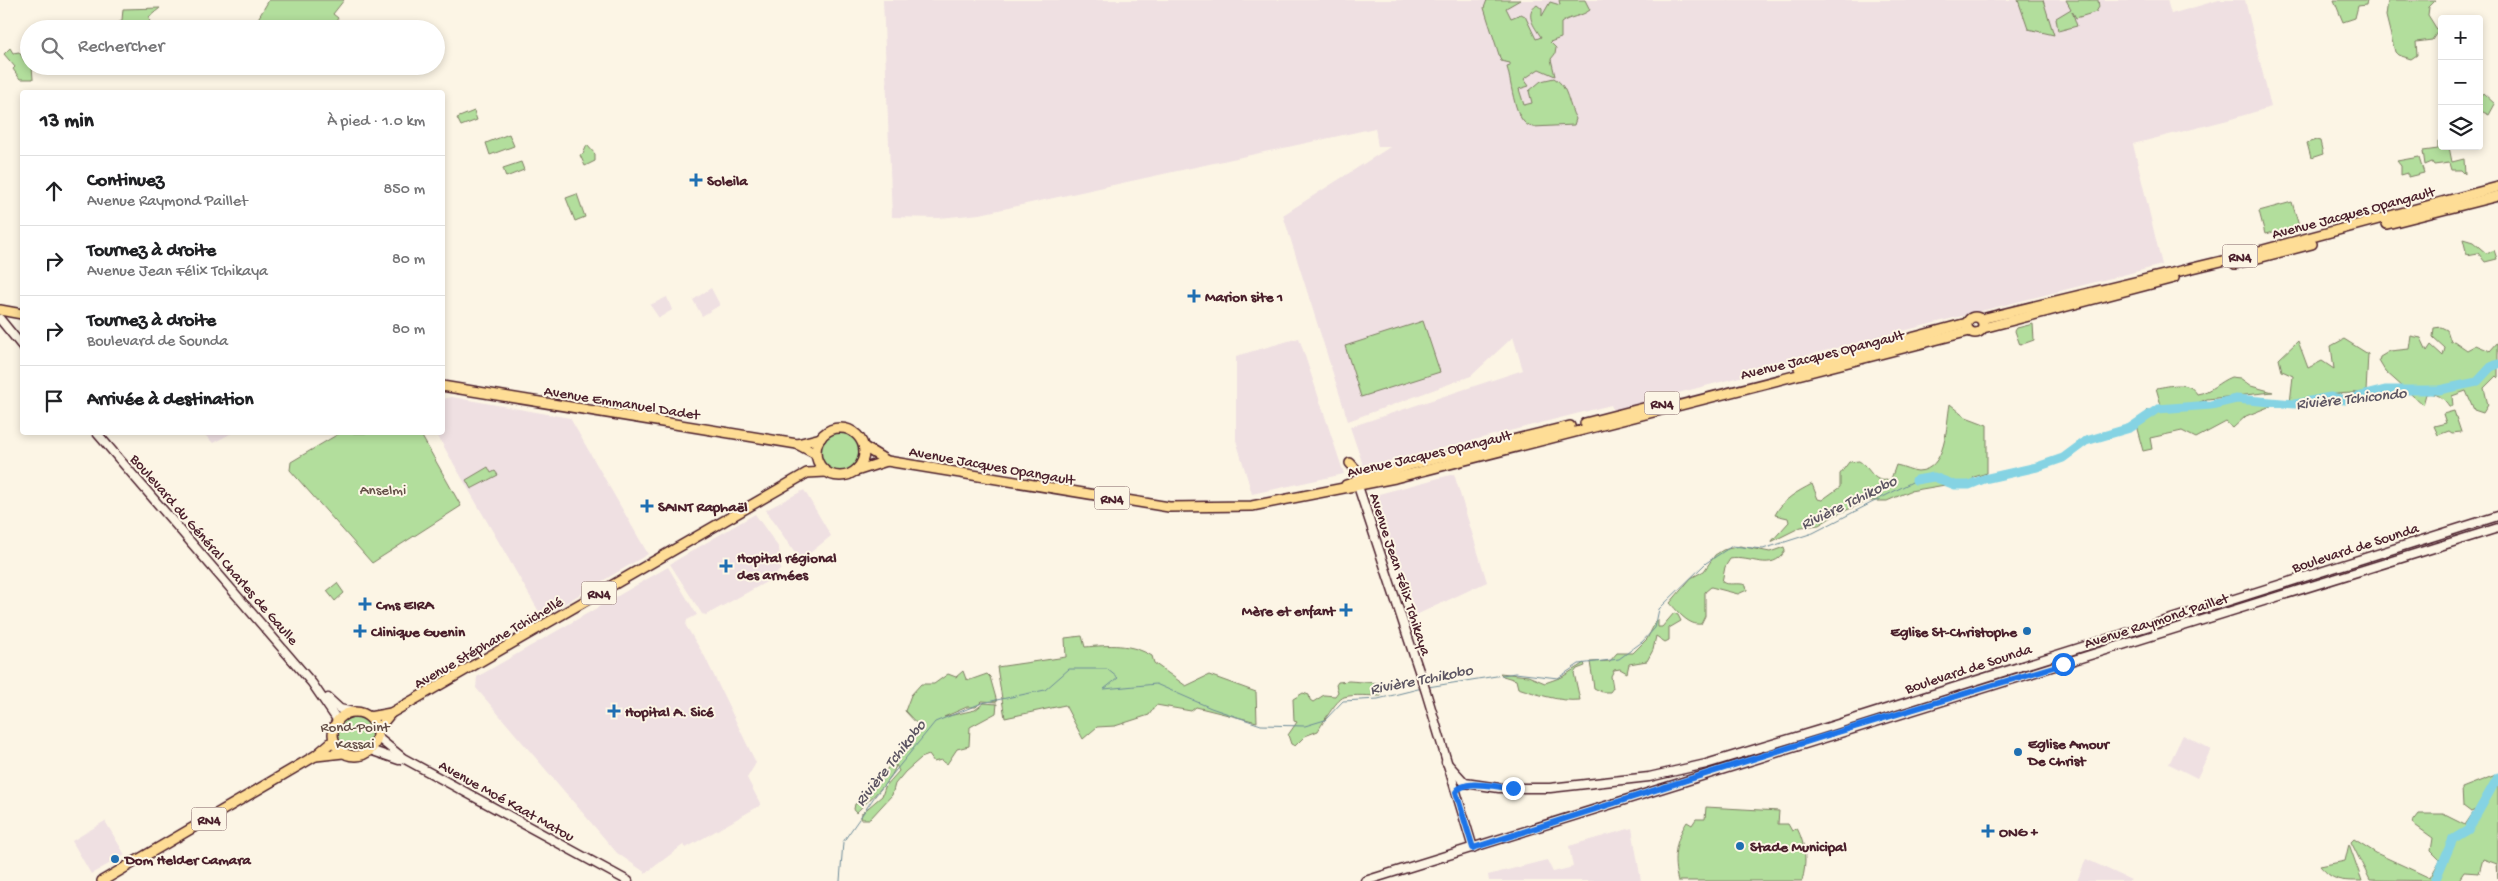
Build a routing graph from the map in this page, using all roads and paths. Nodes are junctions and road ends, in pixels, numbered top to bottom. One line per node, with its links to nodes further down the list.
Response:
1 (2498, 187): 6 (main road, Avenue Jacques Opangault / RN4)
2 (2498, 196): 6 (main road, Avenue Jacques Opangault / RN4)
3 (0, 310): 4 (main road)
4 (20, 314)
5 (0, 319): 8 (main road)
6 (1982, 324): 7 (main road, RN4); 7 (main road, RN4)
7 (1969, 327): 20 (main road, RN4); 21 (main road, Avenue Jacques Opangault / RN4)
8 (20, 344)
9 (445, 386): 12 (main road, Avenue Emmanuel Dadet)
10 (99, 435): 24 (main road, Boulevard du Général Charles de Gaulle)
11 (821, 438): 12 (main road, Avenue Emmanuel Dadet); 13 (main road, RN4); 14 (main road, RN4)
12 (797, 444): 14 (main road, Avenue Emmanuel Dadet)
13 (864, 447): 15 (main road, RN4); 17 (main road)
14 (817, 456): 18 (main road); 19 (main road, Avenue Stéphane Tchichellé / RN4)
15 (887, 461): 17 (main road, RN4); 21 (main road, Avenue Jacques Opangault / RN4)
16 (1350, 463): 20 (main road)
17 (856, 470): 18 (main road, RN4)
18 (826, 472): 19 (main road, Avenue Stéphane Tchichellé / RN4)
19 (807, 473): 26 (main road, Avenue Stéphane Tchichellé / RN4)
20 (1373, 476): 21 (main road, RN4)
21 (1357, 483): 34 (main road, Avenue Jean Félix Tchikaya)
22 (2498, 516): 35 (main road, Boulevard de Sounda)
23 (2498, 528): 37 (main road, Avenue Raymond Paillet)
24 (312, 683): 25 (main road, Boulevard du Général Charles de Gaulle); 28 (main road, Boulevard du Général Charles de Gaulle)
25 (354, 712): 27 (main road, RN4); 28 (main road)
26 (391, 713): 27 (main road, Avenue Stéphane Tchichellé / RN4); 29 (main road, Avenue Stéphane Tchichellé / RN4)
27 (369, 717): 29 (main road)
28 (338, 721): 30 (main road)
29 (377, 734): 31 (main road, RN4); 40 (main road, Avenue Moé Kaat Matou)
30 (334, 740): 32 (main road); 33 (main road, RN4)
31 (370, 750): 32 (main road, RN4); 39 (main road, Avenue Moé Kaat Matou)
32 (343, 753): 33 (main road, RN4)
33 (315, 756): 38 (main road, RN4)
34 (1446, 762): 35 (main road); 36 (main road, Avenue Jean Félix Tchikaya)
35 (1468, 785): 36 (main road)
36 (1456, 792): 37 (main road, Avenue Jean Félix Tchikaya)
37 (1473, 848): 41 (main road, Avenue Raymond Paillet)
38 (102, 881)
39 (620, 881)
40 (628, 881)
41 (1365, 881)

